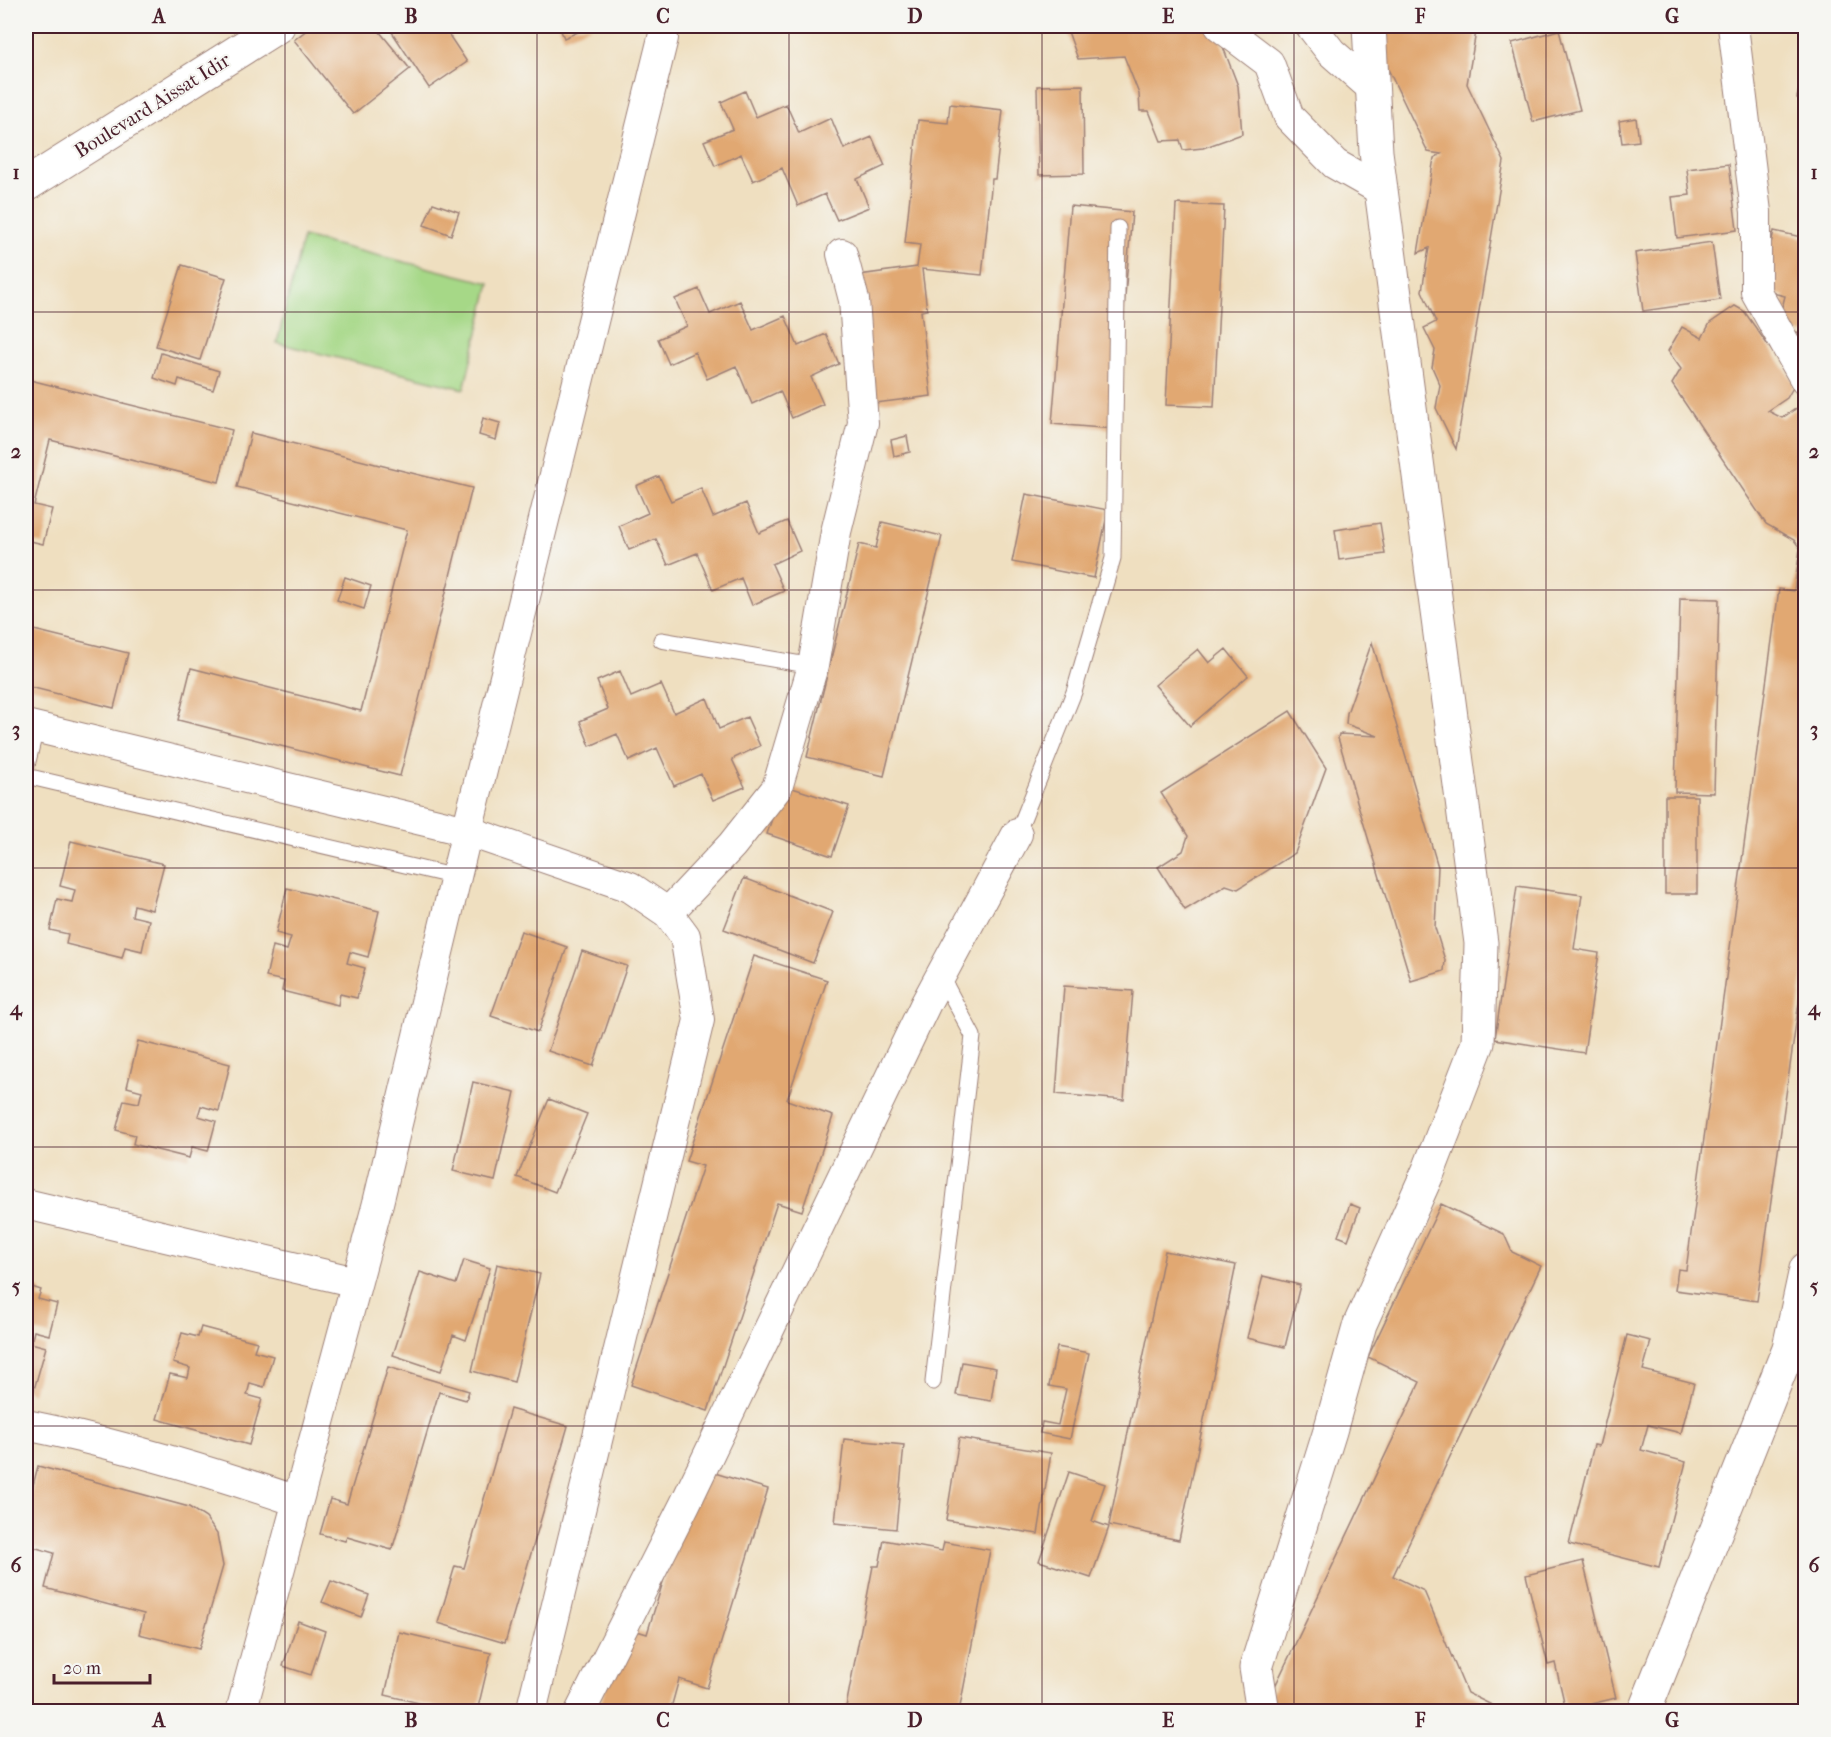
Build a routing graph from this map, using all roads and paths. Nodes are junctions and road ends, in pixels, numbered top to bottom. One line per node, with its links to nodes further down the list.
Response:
1 (278, 26): 8 (street, Boulevard Aissat Idir)
2 (1220, 26): 9 (street)
3 (1311, 26): 7 (street)
4 (1369, 26): 7 (street)
5 (1733, 26): 12 (street)
6 (663, 38): 18 (street)
7 (1372, 88): 9 (street)
8 (26, 185)
9 (1381, 190): 32 (street)
10 (1118, 228): 19 (lane)
11 (842, 254): 14 (street)
12 (1806, 381)
13 (661, 640): 14 (lane)
14 (813, 666): 21 (street)
15 (31, 727): 16 (lane); 18 (street)
16 (26, 770)
17 (26, 776): 20 (lane)
18 (467, 831): 20 (street); 21 (street)
19 (1017, 834): 22 (street)
20 (456, 878): 25 (street)
21 (668, 913): 30 (street)
22 (941, 976): 26 (lane); 31 (street)
23 (26, 1204): 25 (street)
24 (1806, 1269): 33 (street)
25 (356, 1282): 28 (street)
26 (933, 1382)
27 (26, 1425): 28 (street)
28 (297, 1501): 29 (street)
29 (241, 1712)
30 (531, 1712)
31 (580, 1712)
32 (1263, 1712)
33 (1644, 1712)

